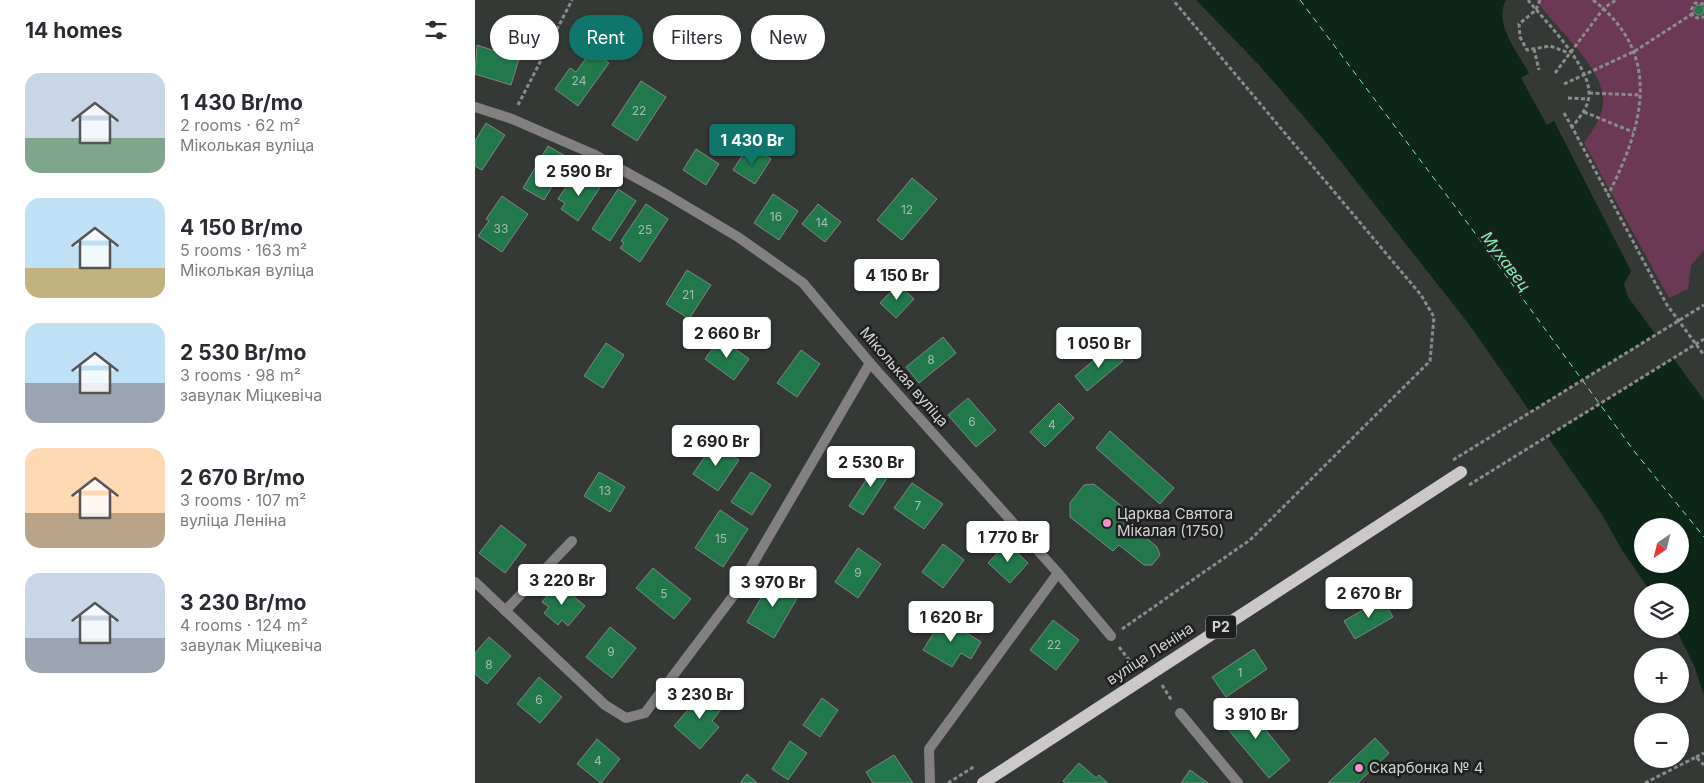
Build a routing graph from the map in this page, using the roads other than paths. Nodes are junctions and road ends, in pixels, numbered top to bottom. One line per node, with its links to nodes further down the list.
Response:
1 (475, 107): 2 (street, Міколькая вуліца)
2 (870, 363): 5 (street, Міколькая вуліца); 7 (street)
3 (1461, 472): 11 (main road, вуліца Леніна / Р2)
4 (572, 541): 7 (street)
5 (1058, 573): 8 (street, Міколькая вуліца); 10 (street)
6 (475, 582): 7 (street)
7 (505, 611)
8 (1111, 636)
9 (1180, 713): 12 (street)
10 (930, 783)
11 (983, 783)
12 (1238, 783)

